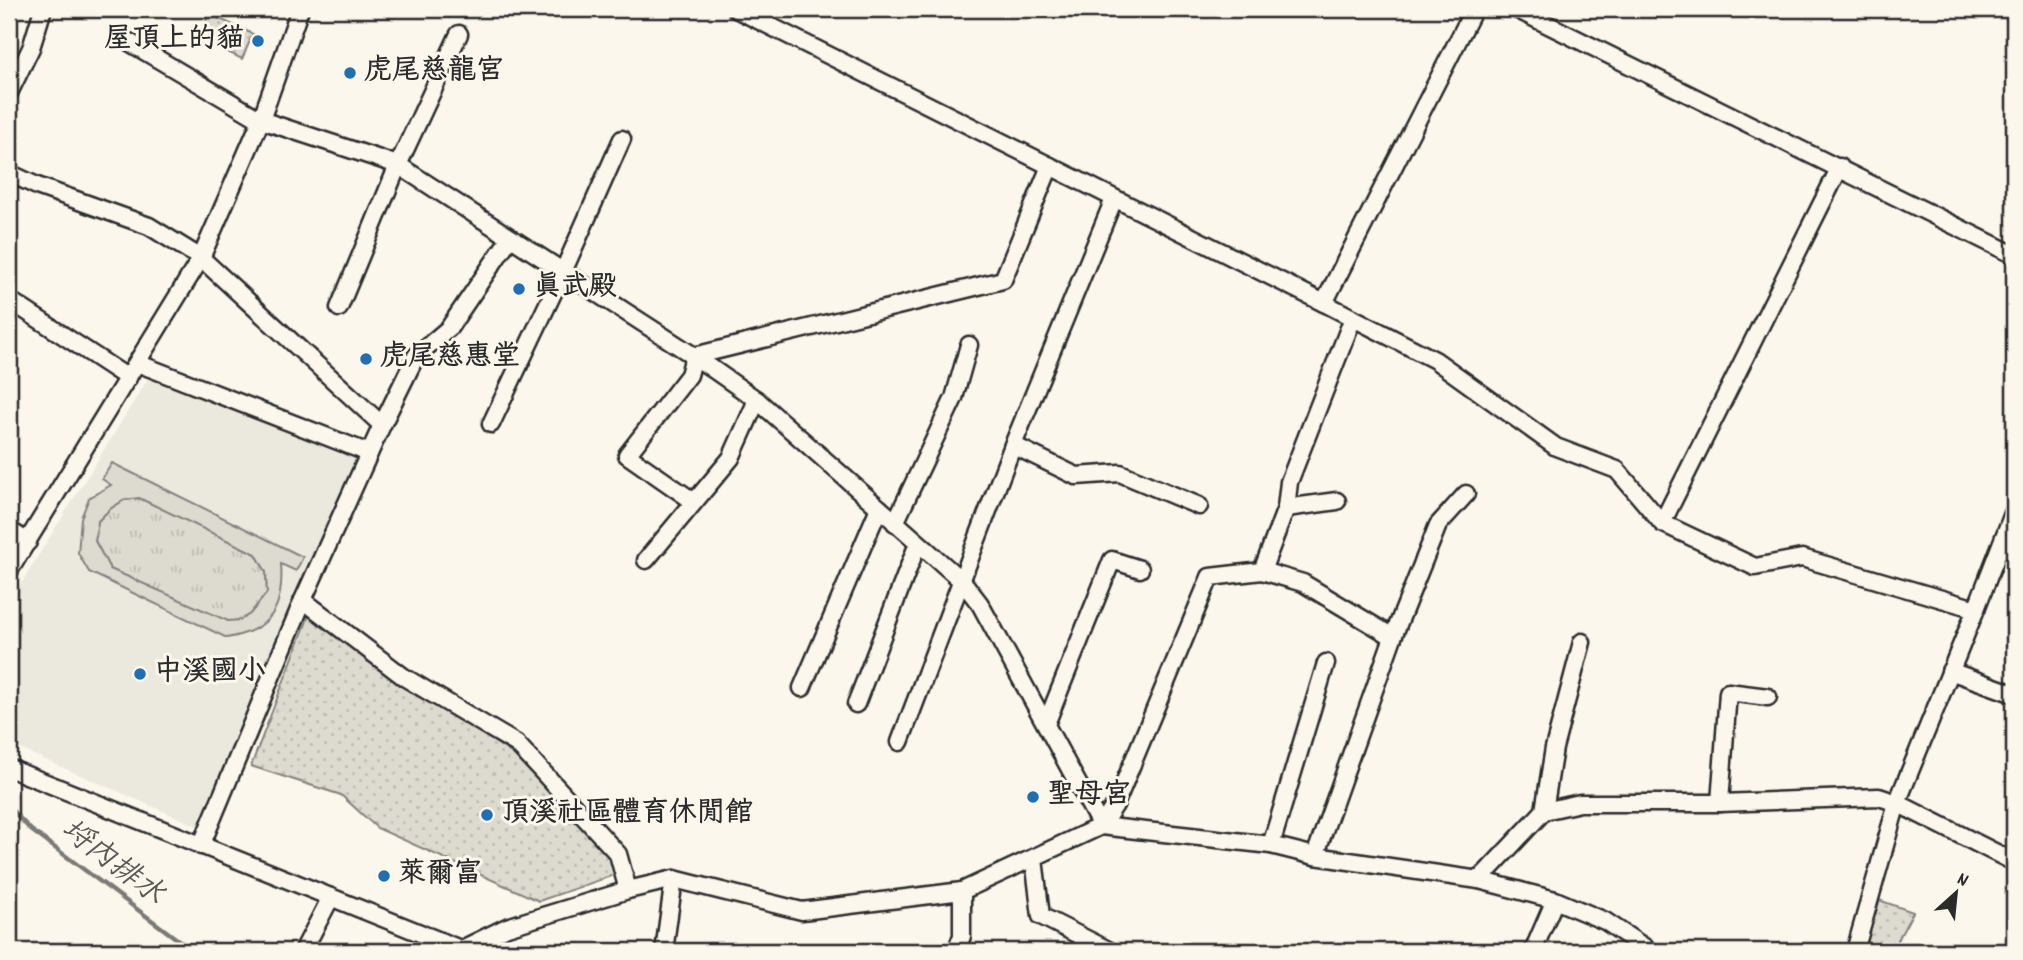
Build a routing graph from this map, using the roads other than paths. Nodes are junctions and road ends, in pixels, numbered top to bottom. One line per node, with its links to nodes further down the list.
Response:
1 (43, 9): 8 (street)
2 (300, 9): 9 (street)
3 (736, 9): 12 (street)
4 (1474, 9): 21 (street)
5 (1516, 9): 13 (street)
6 (459, 34): 11 (street)
7 (130, 43): 9 (street)
8 (9, 93)
9 (261, 120): 11 (street); 18 (street)
10 (622, 139): 19 (street)
11 (398, 166): 16 (street); 22 (street)
12 (1050, 166): 15 (street); 25 (street)
13 (1840, 167): 17 (street); 41 (street)
14 (9, 173): 18 (street)
15 (1114, 198): 21 (street); 31 (street)
16 (510, 238): 19 (street); 30 (street)
17 (2014, 255)
18 (201, 258): 26 (street); 30 (street)
19 (564, 272): 25 (street); 29 (street)
20 (14, 303): 27 (street)
21 (1324, 303): 23 (street)
22 (339, 308)
23 (1353, 318): 38 (street); 41 (street)
24 (969, 345): 40 (street)
25 (694, 356): 28 (street); 34 (street)
26 (138, 363): 27 (street); 32 (street)
27 (128, 378): 43 (street)
28 (757, 400): 34 (street); 37 (street)
29 (492, 424)
30 (382, 425): 32 (street)
31 (1013, 445): 36 (street); 49 (street)
32 (369, 453): 50 (street)
33 (1466, 494): 52 (street)
34 (693, 501): 45 (street)
35 (1337, 501): 38 (street)
36 (1199, 506)
37 (878, 508): 40 (street); 56 (street)
38 (1286, 508): 48 (street)
39 (2014, 511): 51 (street)
40 (895, 523): 44 (street)
41 (1662, 523): 51 (street)
42 (9, 530): 43 (street)
43 (28, 542): 47 (street)
44 (918, 543): 49 (street); 59 (street)
45 (646, 560)
46 (1140, 569): 60 (street)
47 (9, 571)
48 (1262, 571): 52 (street); 66 (street)
49 (963, 582): 60 (street); 61 (street)
50 (303, 600): 68 (street); 74 (street)
51 (1976, 609): 55 (street)
52 (1393, 637): 69 (street)
53 (1582, 642): 65 (street)
54 (1326, 663): 67 (street)
55 (1950, 671): 57 (street); 64 (street)
56 (802, 688)
57 (2014, 694)
58 (1768, 697): 63 (street)
59 (856, 704)
60 (1046, 724): 66 (street)
61 (900, 742)
62 (9, 768): 68 (street)
63 (1720, 803): 64 (street); 65 (street)
64 (1896, 803): 70 (street); 85 (street)
65 (1544, 811): 73 (street)
66 (1101, 826): 67 (street); 71 (street)
67 (1271, 845): 69 (street)
68 (201, 846): 76 (street)
69 (1315, 856): 73 (street)
70 (2013, 857)
71 (1034, 859): 75 (street); 82 (street)
72 (674, 879): 74 (street); 75 (street); 80 (street)
73 (1479, 880): 77 (street)
74 (628, 890): 78 (street)
75 (962, 891): 81 (street)
76 (331, 897): 78 (street); 79 (street)
77 (1555, 900): 83 (street); 84 (street)
78 (461, 950)
79 (303, 951)
80 (664, 951)
81 (956, 951)
82 (1110, 951)
83 (1532, 951)
84 (1650, 951)
85 (1855, 951)

